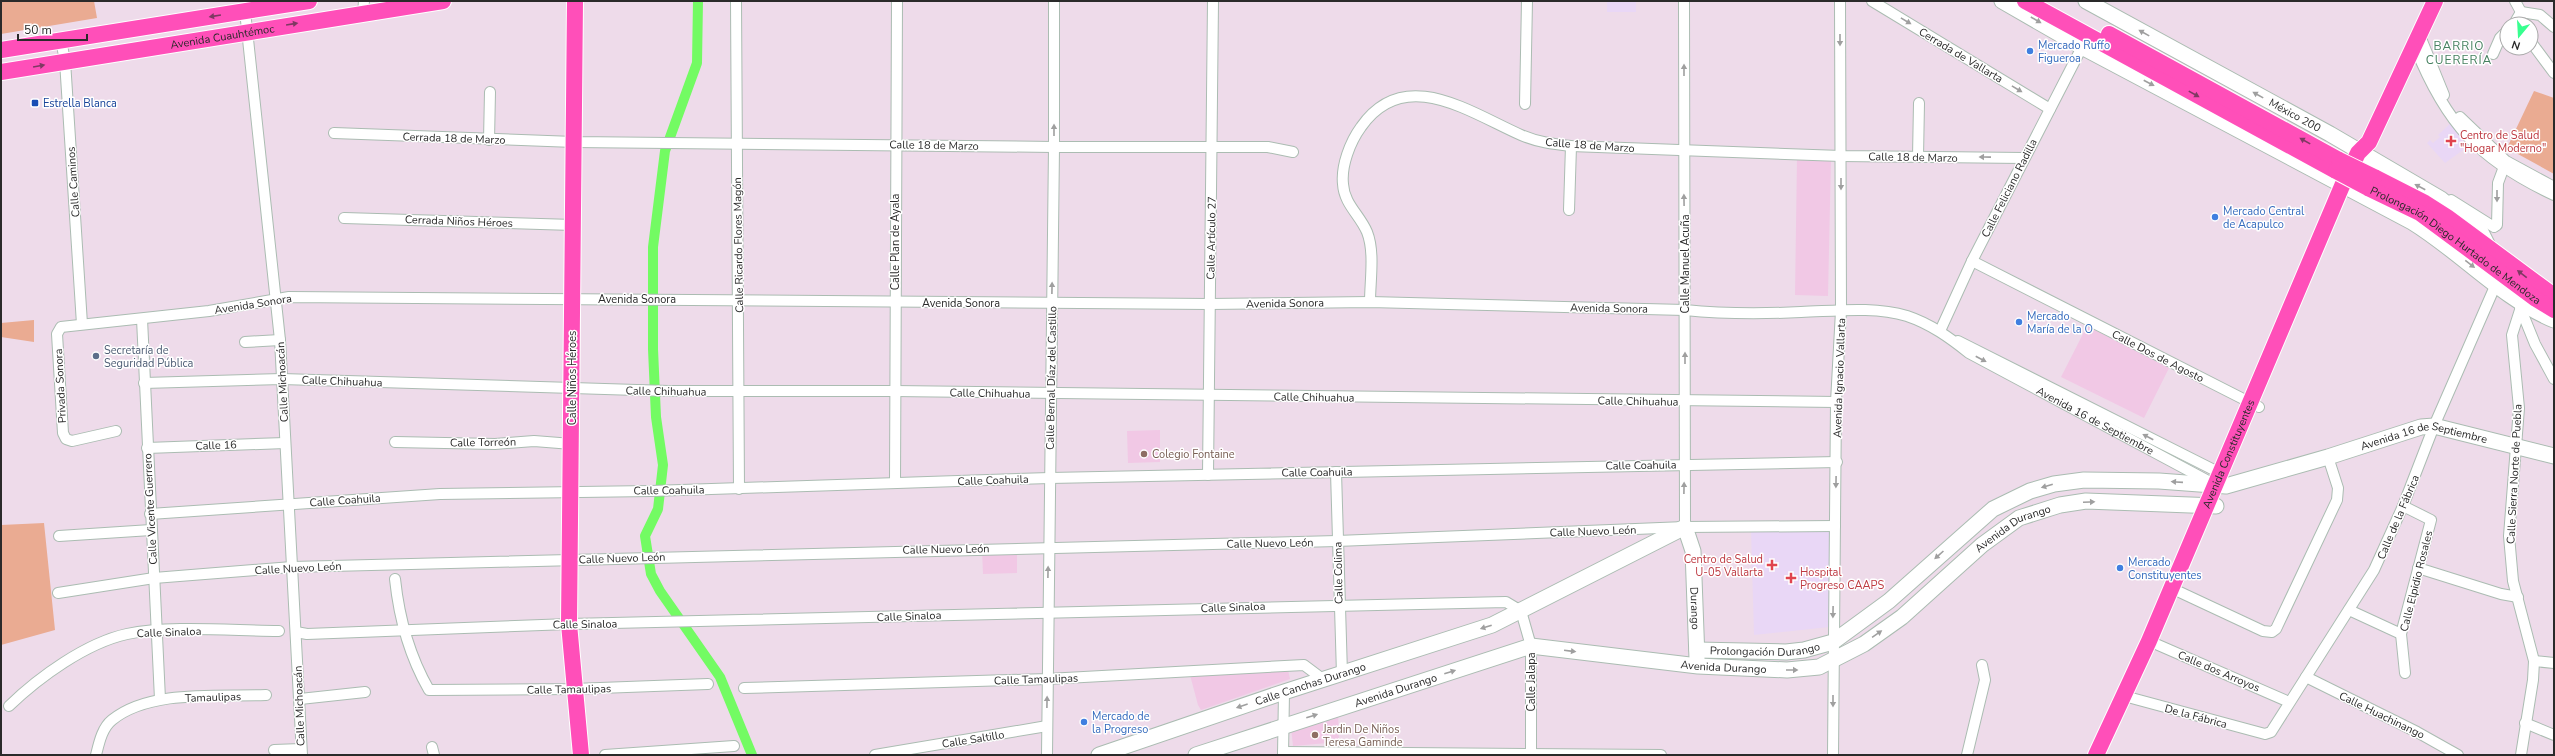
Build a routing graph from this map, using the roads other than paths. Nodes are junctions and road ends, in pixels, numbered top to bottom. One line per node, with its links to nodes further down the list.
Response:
1 (309, 1): 19 (main road, Avenida Cuauhtémoc)
2 (443, 1): 18 (main road, Avenida Cuauhtémoc)
3 (575, 1): 40 (main road, Calle Niños Héroes)
4 (736, 1): 41 (street, Calle Ricardo Flores Magón)
5 (897, 1): 42 (street, Calle Plan de Ayala)
6 (1054, 1): 45 (street, Calle Bernal Díaz del Castillo, one-way to 6)
7 (1213, 1): 43 (street, Calle Artículo 27)
8 (1527, 1): 36 (street)
9 (1684, 1): 46 (street, Calle Manuel Acuña, one-way to 9)
10 (1840, 1): 49 (street, Avenida Ignacio Vallarta, one-way to 49)
11 (1872, 1): 37 (street, Cerrada de Vallarta, one-way to 37)
12 (2002, 1): 27 (main road, one-way to 27)
13 (2025, 1): 53 (main road, one-way to 53)
14 (2048, 1): 53 (main road, México 200, one-way to 14)
15 (2086, 1): 47 (main road, México 200, one-way to 15)
16 (2435, 1): 26 (main road, Avenida Constituyentes)
17 (2515, 1): 20 (street)
18 (364, 7): 23 (main road, Avenida Cuauhtémoc, one-way to 18)
19 (245, 11): 23 (street, Calle Michoacán); 24 (main road, Avenida Cuauhtémoc, one-way to 24)
20 (2521, 12): 21 (street); 22 (street)
21 (2519, 16)
22 (2554, 27)
23 (248, 31): 31 (main road, Avenida Cuauhtémoc); 66 (street, Calle Michoacán)
24 (61, 40): 28 (main road, Avenida Cuauhtémoc); 31 (street, Calle Caminos)
25 (2499, 40): 30 (street)
26 (2418, 42): 47 (main road, Avenida Constituyentes); 52 (street)
27 (2082, 47): 37 (street, Calle Feliciano Radilla); 53 (main road, one-way to 53)
28 (1, 50)
29 (2539, 53): 33 (street)
30 (2493, 54)
31 (65, 61): 32 (main road, Avenida Cuauhtémoc, one-way to 31); 78 (street, Calle Caminos)
32 (1, 72)
33 (2554, 73)
34 (490, 92): 39 (street)
35 (1918, 103): 50 (street)
36 (1525, 104)
37 (2050, 109): 51 (street, Calle Feliciano Radilla)
38 (334, 133): 39 (street, Cerrada 18 de Marzo)
39 (489, 140): 40 (street, Cerrada 18 de Marzo)
40 (574, 142): 41 (street, Calle 18 de Marzo); 60 (main road, Calle Niños Héroes)
41 (737, 144): 42 (street, Calle 18 de Marzo); 67 (street, Calle Ricardo Flores Magón)
42 (895, 144): 45 (street, Calle 18 de Marzo); 69 (street, Calle Plan de Ayala)
43 (1212, 146): 45 (street, Calle 18 de Marzo); 48 (street, Calle 18 de Marzo); 71 (street, Calle Artículo 27)
44 (1571, 146): 46 (street, Calle 18 de Marzo); 58 (street); 68 (street, Calle 18 de Marzo)
45 (1054, 147): 70 (street, Calle Bernal Díaz del Castillo, one-way to 45)
46 (1684, 150): 49 (street, Calle 18 de Marzo); 73 (street, Calle Manuel Acuña, one-way to 46)
47 (2365, 151): 53 (main road, Avenida Constituyentes); 57 (main road, México 200, one-way to 47)
48 (1293, 152)
49 (1841, 156): 50 (street, Calle 18 de Marzo); 75 (street, Avenida Ignacio Vallarta, one-way to 75)
50 (1918, 157): 51 (street, Calle 18 de Marzo, one-way to 50)
51 (2024, 158): 62 (street, Calle Feliciano Radilla)
52 (2504, 165): 55 (street); 56 (street); 57 (street, one-way to 57)
53 (2342, 177): 54 (main road, Prolongación Diego Hurtado de Mendoza, bridge); 63 (main road, one-way to 63); 92 (main road, Avenida Constituyentes)
54 (2371, 183): 61 (main road, Prolongación Diego Hurtado de Mendoza); 74 (main road, Prolongación Diego Hurtado de Mendoza)
55 (2554, 187)
56 (2554, 195)
57 (2441, 198): 61 (main road, México 200)
58 (1569, 210)
59 (344, 218): 60 (street, Cerrada Niños Héroes)
60 (573, 225): 65 (main road, Calle Niños Héroes)
61 (2489, 248): 64 (main road, Prolongación Diego Hurtado de Mendoza, one-way to 61)
62 (1972, 261): 79 (street, Calle Feliciano Radilla); 92 (street, Calle Dos de Agosto)
63 (2496, 284): 72 (main road); 93 (street, Calle de la Fábrica)
64 (2554, 296)
65 (572, 299): 66 (street, Avenida Sonora); 67 (street, Avenida Sonora); 85 (main road, Calle Niños Héroes)
66 (277, 300): 76 (street, Avenida Sonora); 80 (street, Calle Michoacán)
67 (739, 300): 69 (street, Avenida Sonora); 86 (street, Calle Ricardo Flores Magón)
68 (1370, 302): 71 (street, Avenida Sonora); 73 (street, Avenida Sonora)
69 (895, 303): 70 (street, Avenida Sonora); 87 (street, Calle Plan de Ayala)
70 (1052, 303): 71 (street, Avenida Sonora); 88 (street, Calle Bernal Díaz del Castillo)
71 (1210, 304): 89 (street, Calle Artículo 27)
72 (2520, 306): 77 (main road); 83 (street); 99 (street, Calle Sierra Norte de Puebla)
73 (1685, 310): 75 (street, Avenida Sonora); 90 (street, Calle Manuel Acuña, one-way to 73)
74 (2554, 310)
75 (1841, 311): 79 (street, Avenida 16 de Septiembre); 91 (street, Avenida Ignacio Vallarta)
76 (142, 319): 78 (street, Avenida Sonora); 84 (street, Calle Vicente Guerrero)
77 (2554, 320)
78 (82, 324): 94 (street, Privada Sonora)
79 (1940, 331): 107 (street, Avenida 16 de Septiembre)
80 (280, 340): 81 (street); 82 (street, Calle Michoacán)
81 (245, 342)
82 (282, 379): 84 (street, Calle Chihuahua); 85 (street, Calle Chihuahua); 96 (street, Calle Michoacán)
83 (2554, 379)
84 (144, 383): 98 (street, Calle Vicente Guerrero)
85 (572, 390): 86 (street, Calle Chihuahua); 97 (main road, Calle Niños Héroes)
86 (739, 391): 87 (street, Calle Chihuahua); 110 (street, Calle Ricardo Flores Magón)
87 (894, 391): 88 (street, Calle Chihuahua); 109 (street, Calle Plan de Ayala)
88 (1050, 394): 89 (street, Calle Chihuahua); 106 (street, Calle Bernal Díaz del Castillo)
89 (1210, 396): 90 (street, Calle Chihuahua); 105 (street, Calle Artículo 27)
90 (1685, 402): 91 (street, Calle Chihuahua); 103 (street, Calle Manuel Acuña)
91 (1836, 402): 102 (street, Avenida Ignacio Vallarta)
92 (2254, 405): 107 (main road, Avenida Constituyentes)
93 (2434, 426): 99 (main road, Avenida 16 de Septiembre); 101 (main road, Avenida 16 de Septiembre); 116 (street, Calle de la Fábrica)
94 (116, 431)
95 (395, 442): 97 (street, Calle Torreón)
96 (285, 443): 98 (street, Calle 16); 114 (street, Calle Michoacán)
97 (572, 444): 111 (main road, Calle Niños Héroes)
98 (147, 448): 117 (street, Calle Vicente Guerrero)
99 (2517, 448): 100 (main road, Avenida 16 de Septiembre); 132 (street, Calle Sierra Norte de Puebla)
100 (2554, 456)
101 (2328, 457): 107 (main road, Avenida 16 de Septiembre); 130 (street)
102 (1837, 462): 103 (street, Calle Coahuila); 119 (street, Avenida Ignacio Vallarta, one-way to 119)
103 (1685, 464): 104 (street, Calle Coahuila); 120 (street, Calle Manuel Acuña, one-way to 103)
104 (1336, 472): 105 (street, Calle Coahuila); 123 (street, Calle Colima)
105 (1208, 475): 106 (street, Calle Coahuila)
106 (1050, 478): 109 (street, Calle Coahuila); 124 (street, Calle Bernal Díaz del Castillo)
107 (2223, 480): 108 (main road, Avenida Durango, one-way to 108); 115 (main road, Avenida Constituyentes)
108 (2159, 481): 112 (main road, Avenida Durango, one-way to 112); 113 (main road)
109 (895, 483): 110 (street, Calle Coahuila)
110 (739, 489): 111 (street, Calle Coahuila)
111 (571, 491): 114 (street, Calle Coahuila); 125 (main road, Calle Niños Héroes)
112 (2010, 499): 118 (main road); 143 (main road, Avenida Durango, one-way to 143)
113 (2159, 503): 115 (main road, Avenida Durango); 118 (main road, Avenida Durango, one-way to 113)
114 (288, 504): 117 (street, Calle Coahuila); 126 (street, Calle Michoacán)
115 (2211, 506): 130 (main road, Avenida Constituyentes)
116 (2403, 506): 127 (street, Calle Elpidio Rosales); 134 (street, Calle de la Fábrica)
117 (150, 514): 121 (street, Calle Vicente Guerrero)
118 (2019, 518): 148 (main road, Avenida Durango, one-way to 118)
119 (1835, 526): 120 (street, Calle Nuevo León); 143 (street, Avenida Ignacio Vallarta, one-way to 143)
120 (1685, 527): 123 (street, Calle Nuevo León); 135 (main road); 146 (main road, Durango)
121 (151, 530): 122 (street); 128 (street, Calle Vicente Guerrero)
122 (59, 536)
123 (1337, 541): 124 (street, Calle Nuevo León); 133 (street, Calle Colima)
124 (1049, 547): 125 (street, Calle Nuevo León); 136 (street, Calle Bernal Díaz del Castillo, one-way to 124)
125 (570, 560): 126 (street, Calle Nuevo León); 137 (main road, Calle Niños Héroes)
126 (292, 567): 128 (street, Calle Nuevo León); 140 (street, Calle Michoacán)
127 (2418, 568): 132 (street); 142 (street, Calle Elpidio Rosales)
128 (154, 578): 131 (street, Calle Nuevo León); 138 (street, Calle Vicente Guerrero)
129 (396, 580): 141 (street)
130 (2175, 590): 144 (main road, Avenida Constituyentes)
131 (58, 593)
132 (2518, 597): 147 (street, Calle Sierra Norte de Puebla)
133 (1338, 604): 135 (street, Calle Sinaloa); 136 (street, Calle Sinaloa); 153 (street, Calle Colima)
134 (2349, 610): 142 (street); 154 (street, Calle de la Fábrica)
135 (1521, 611): 145 (street, Calle Jalapa); 153 (main road, Calle Canchas Durango, one-way to 153)
136 (1048, 612): 137 (street, Calle Sinaloa); 155 (street, Calle Bernal Díaz del Castillo)
137 (570, 624): 141 (street, Calle Sinaloa); 159 (main road, Calle Niños Héroes)
138 (158, 630): 139 (street, Calle Sinaloa); 164 (street, Calle Vicente Guerrero); 167 (street, Calle Sinaloa)
139 (279, 631)
140 (296, 632): 141 (street, Calle Sinaloa); 165 (street, Calle Michoacán)
141 (406, 632): 159 (street, Calle Tamaulipas)
142 (2401, 634): 152 (street, Calle Elpidio Rosales)
143 (1833, 642): 146 (main road, Prolongación Durango); 148 (street, Avenida Ignacio Vallarta)
144 (2153, 643): 163 (main road, Avenida Constituyentes); 166 (street, Calle dos Arroyos)
145 (1531, 646): 151 (main road, Avenida Durango, one-way to 151); 169 (main road, Avenida Durango, one-way to 145); 177 (street, Calle Jalapa)
146 (1697, 650): 151 (main road, Durango)
147 (2534, 661): 149 (street); 168 (street, Calle Sierra Norte de Puebla)
148 (1833, 662): 151 (main road, Avenida Durango, one-way to 148); 186 (street, Avenida Ignacio Vallarta, one-way to 186)
149 (2554, 663)
150 (1982, 665): 187 (street)
151 (1698, 666)
152 (2405, 673)
153 (1342, 674): 156 (main road, Calle Canchas Durango)
154 (2306, 678): 166 (street, Calle de la Fábrica); 190 (street, Calle Huachinango)
155 (1047, 679): 156 (street, Calle Tamaulipas); 158 (street, Calle Tamaulipas); 170 (street, Calle Bernal Díaz del Castillo, one-way to 155)
156 (1324, 680): 161 (main road, Calle Canchas Durango)
157 (708, 684): 159 (street, Calle Tamaulipas)
158 (744, 688)
159 (573, 689): 179 (main road, Calle Niños Héroes)
160 (365, 692): 165 (street)
161 (1284, 692): 169 (street); 183 (main road, Calle Canchas Durango, one-way to 183)
162 (266, 695): 164 (street, Tamaulipas)
163 (2129, 697): 171 (street, De la Fábrica); 188 (main road, Avenida Constituyentes); 189 (main road, Avenida Constituyentes)
164 (160, 699): 178 (street)
165 (300, 699): 175 (street, Calle Michoacán)
166 (2289, 702): 171 (street, Calle de la Fábrica)
167 (8, 706)
168 (2526, 723): 172 (street); 191 (street, Calle Sierra Norte de Puebla)
169 (1283, 725): 176 (street); 184 (main road, Avenida Durango)
170 (1047, 726): 181 (street, Calle Saltillo); 182 (street, Calle Bernal Díaz del Castillo)
171 (2269, 734)
172 (2554, 735)
173 (734, 746): 180 (street)
174 (274, 750): 175 (street)
175 (301, 752)
176 (1283, 754): 177 (street)
177 (1531, 754): 185 (street)
178 (96, 755)
179 (581, 755)
180 (605, 755)
181 (875, 755)
182 (1047, 755)
183 (1100, 755)
184 (1196, 755)
185 (1661, 755)
186 (1833, 755)
187 (1967, 755)
188 (2096, 755)
189 (2106, 755)
190 (2458, 755)
191 (2521, 755)

